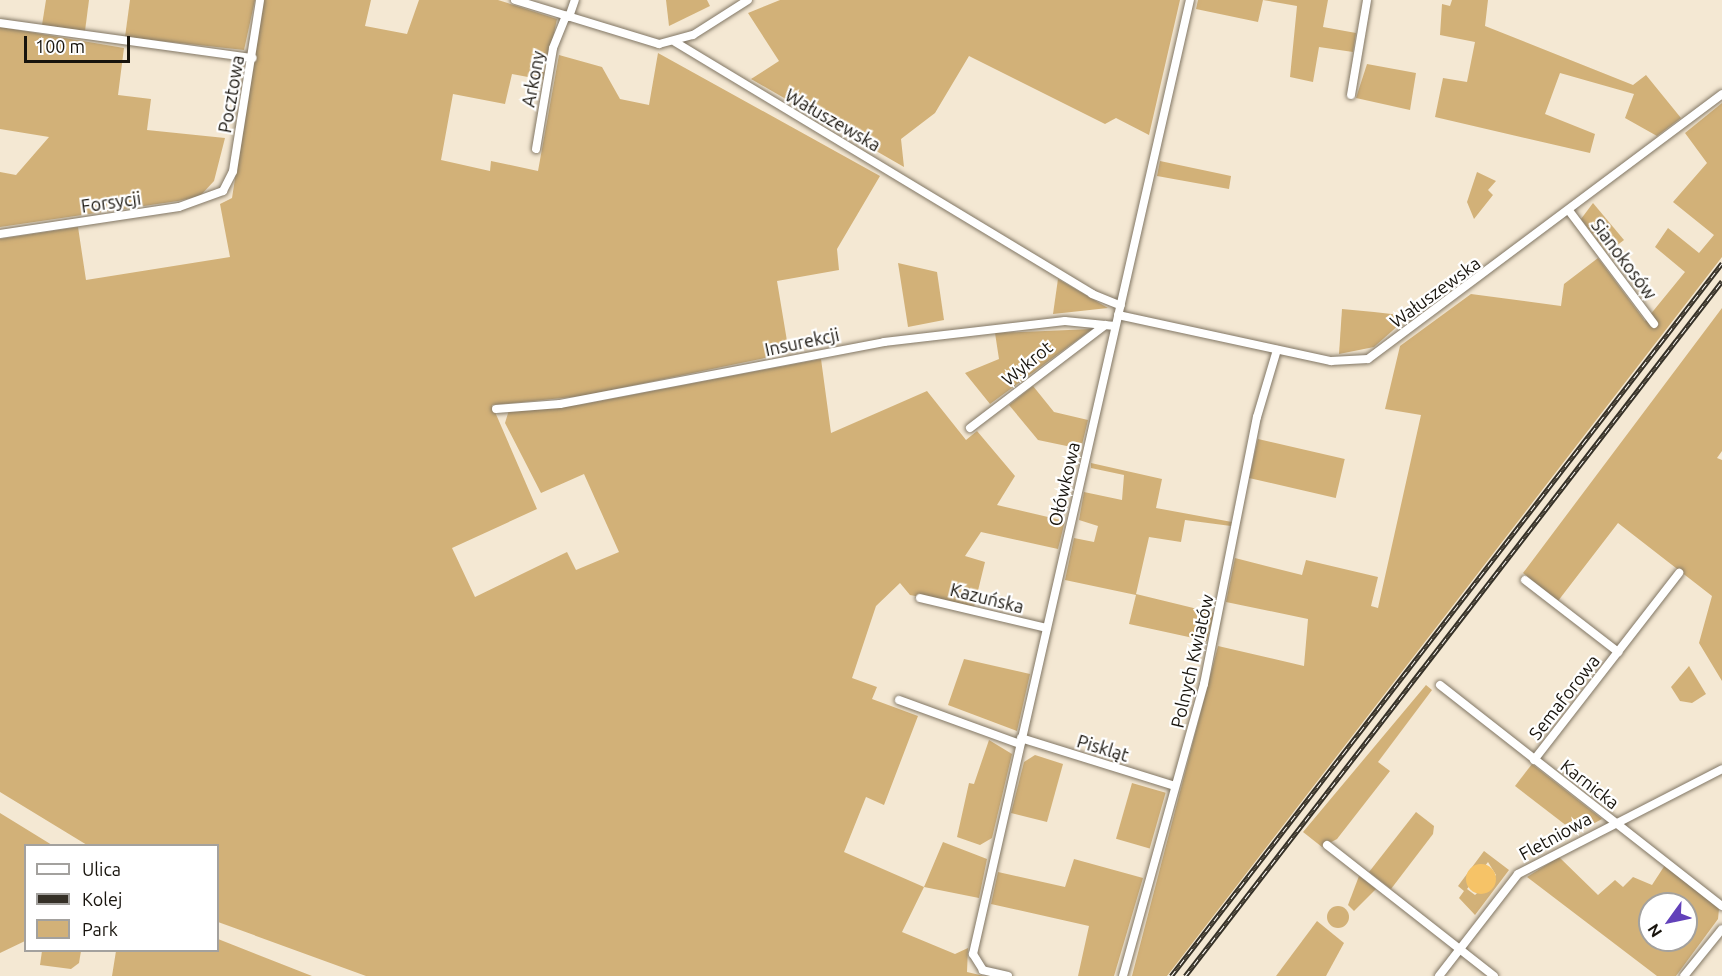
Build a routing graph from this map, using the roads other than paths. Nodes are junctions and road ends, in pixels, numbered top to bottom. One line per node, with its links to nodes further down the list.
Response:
1 (260, 0): 10 (street, Pocztowa)
2 (516, 0): 7 (street, Wałuszewska)
3 (575, 0): 7 (street, Arkony)
4 (748, 0): 9 (street)
5 (1190, 0): 17 (street, Ołówkowa)
6 (1367, 0): 11 (street)
7 (567, 16): 9 (street, Wałuszewska); 13 (street, Arkony)
8 (0, 23): 10 (street)
9 (675, 42): 17 (street, Wałuszewska)
10 (253, 58): 14 (street, Pocztowa)
11 (1351, 94)
12 (1722, 94): 15 (street, Wałuszewska)
13 (536, 149)
14 (223, 191): 16 (street, Forsycji)
15 (1570, 212): 18 (street, Sianokosów); 21 (street, Wałuszewska)
16 (0, 234)
17 (1120, 310): 20 (street, Ołówkowa); 21 (street, Wałuszewska)
18 (1654, 324)
19 (1105, 325): 20 (street, Insurekcji); 22 (street, Insurekcji); 23 (street, Wykrot)
20 (1115, 326): 27 (street, Ołówkowa)
21 (1277, 350): 34 (street, Polnych Kwiatów)
22 (496, 409)
23 (970, 428)
24 (1679, 573): 28 (street, Semaforowa)
25 (1525, 580): 28 (street, Semaforowa)
26 (920, 597): 27 (street, Kazuńska)
27 (1047, 628): 31 (street, Ołówkowa)
28 (1618, 652): 32 (street, Semaforowa)
29 (1440, 685): 32 (street, Karnicka)
30 (898, 700): 31 (street, Piskląt)
31 (1021, 741): 34 (street, Piskląt); 40 (street, Ołówkowa)
32 (1534, 760): 35 (street, Karnicka)
33 (1722, 769): 35 (street, Fletniowa)
34 (1175, 786): 41 (street, Polnych Kwiatów)
35 (1613, 820): 37 (street, Karnicka); 39 (street, Fletniowa)
36 (1327, 845): 39 (street)
37 (1722, 906)
38 (1722, 929): 44 (street)
39 (1460, 948): 42 (street, Fletniowa); 43 (street)
40 (1008, 976)
41 (1123, 976)
42 (1439, 976)
43 (1494, 976)
44 (1684, 976)

